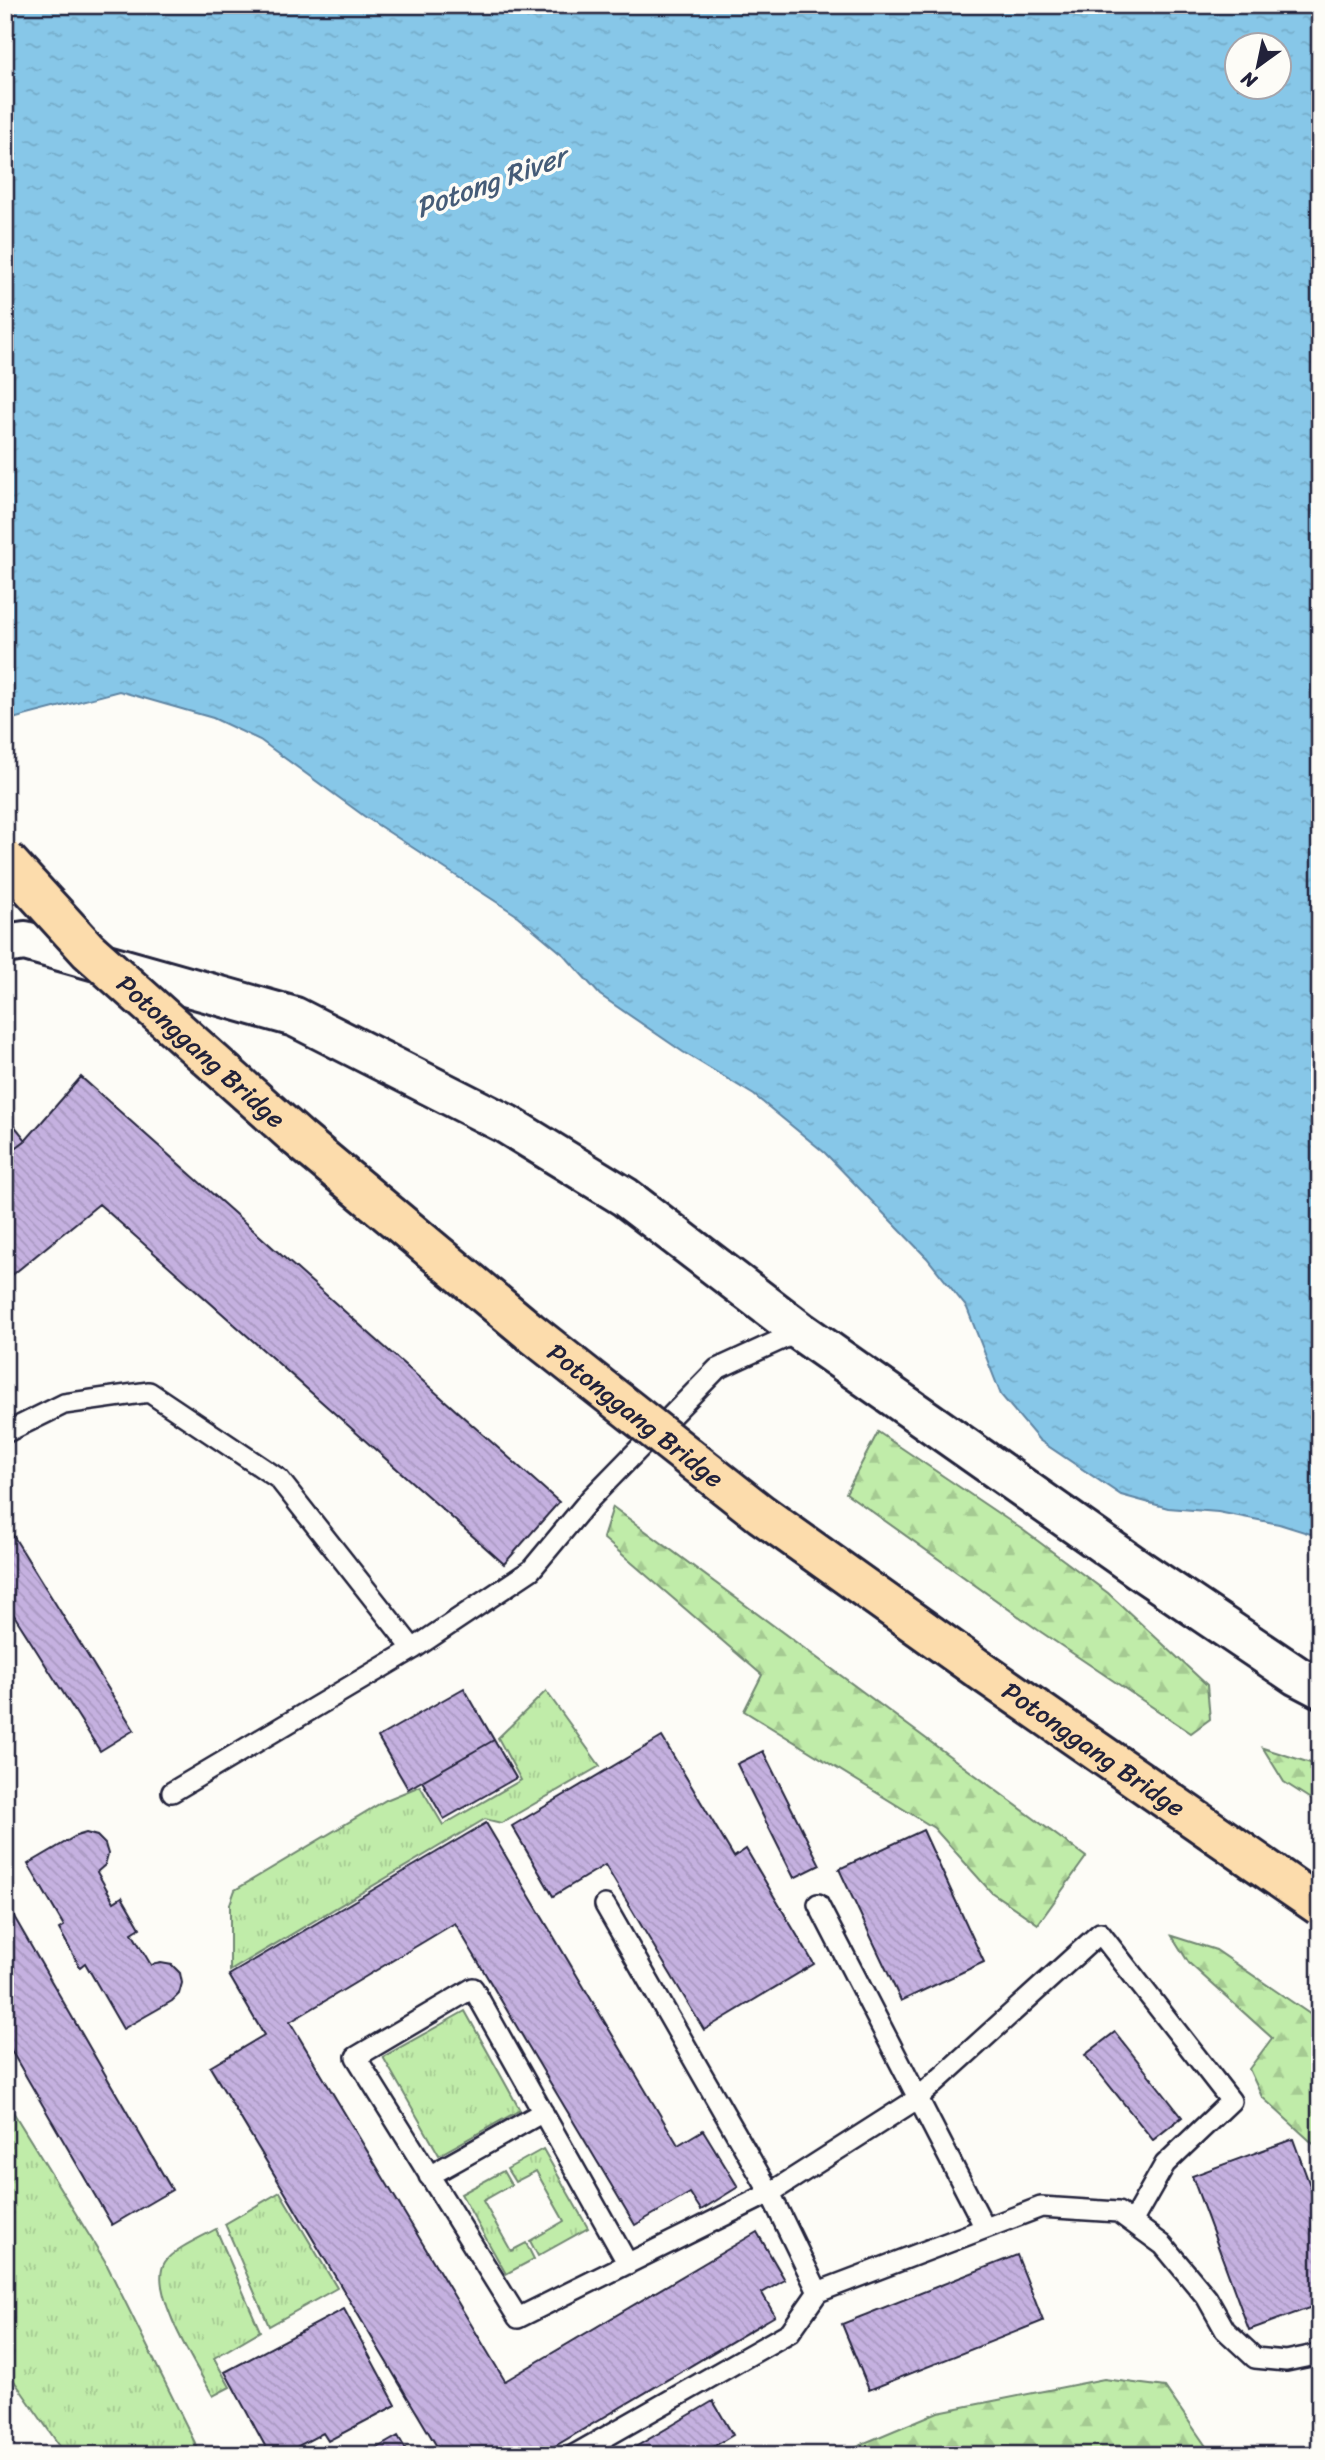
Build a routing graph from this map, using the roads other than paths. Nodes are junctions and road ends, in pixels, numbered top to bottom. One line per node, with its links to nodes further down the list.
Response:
1 (5, 859): 10 (highway, Potonggang Bridge, bridge)
2 (5, 944): 3 (street)
3 (800, 1331): 5 (lane); 6 (street)
4 (5, 1433): 5 (lane)
5 (413, 1649): 7 (lane)
6 (1320, 1688)
7 (172, 1792)
8 (818, 1904): 11 (lane)
9 (605, 1905): 14 (lane)
10 (1320, 1906)
11 (917, 2099): 14 (lane); 15 (lane); 16 (lane)
12 (543, 2112): 13 (lane); 13 (lane); 17 (lane)
13 (429, 2176): 17 (lane)
14 (770, 2193): 17 (lane); 18 (lane)
15 (1132, 2222): 16 (lane); 19 (lane)
16 (985, 2228): 18 (lane)
17 (628, 2264)
18 (818, 2291): 20 (lane)
19 (1320, 2354)
20 (574, 2455)

